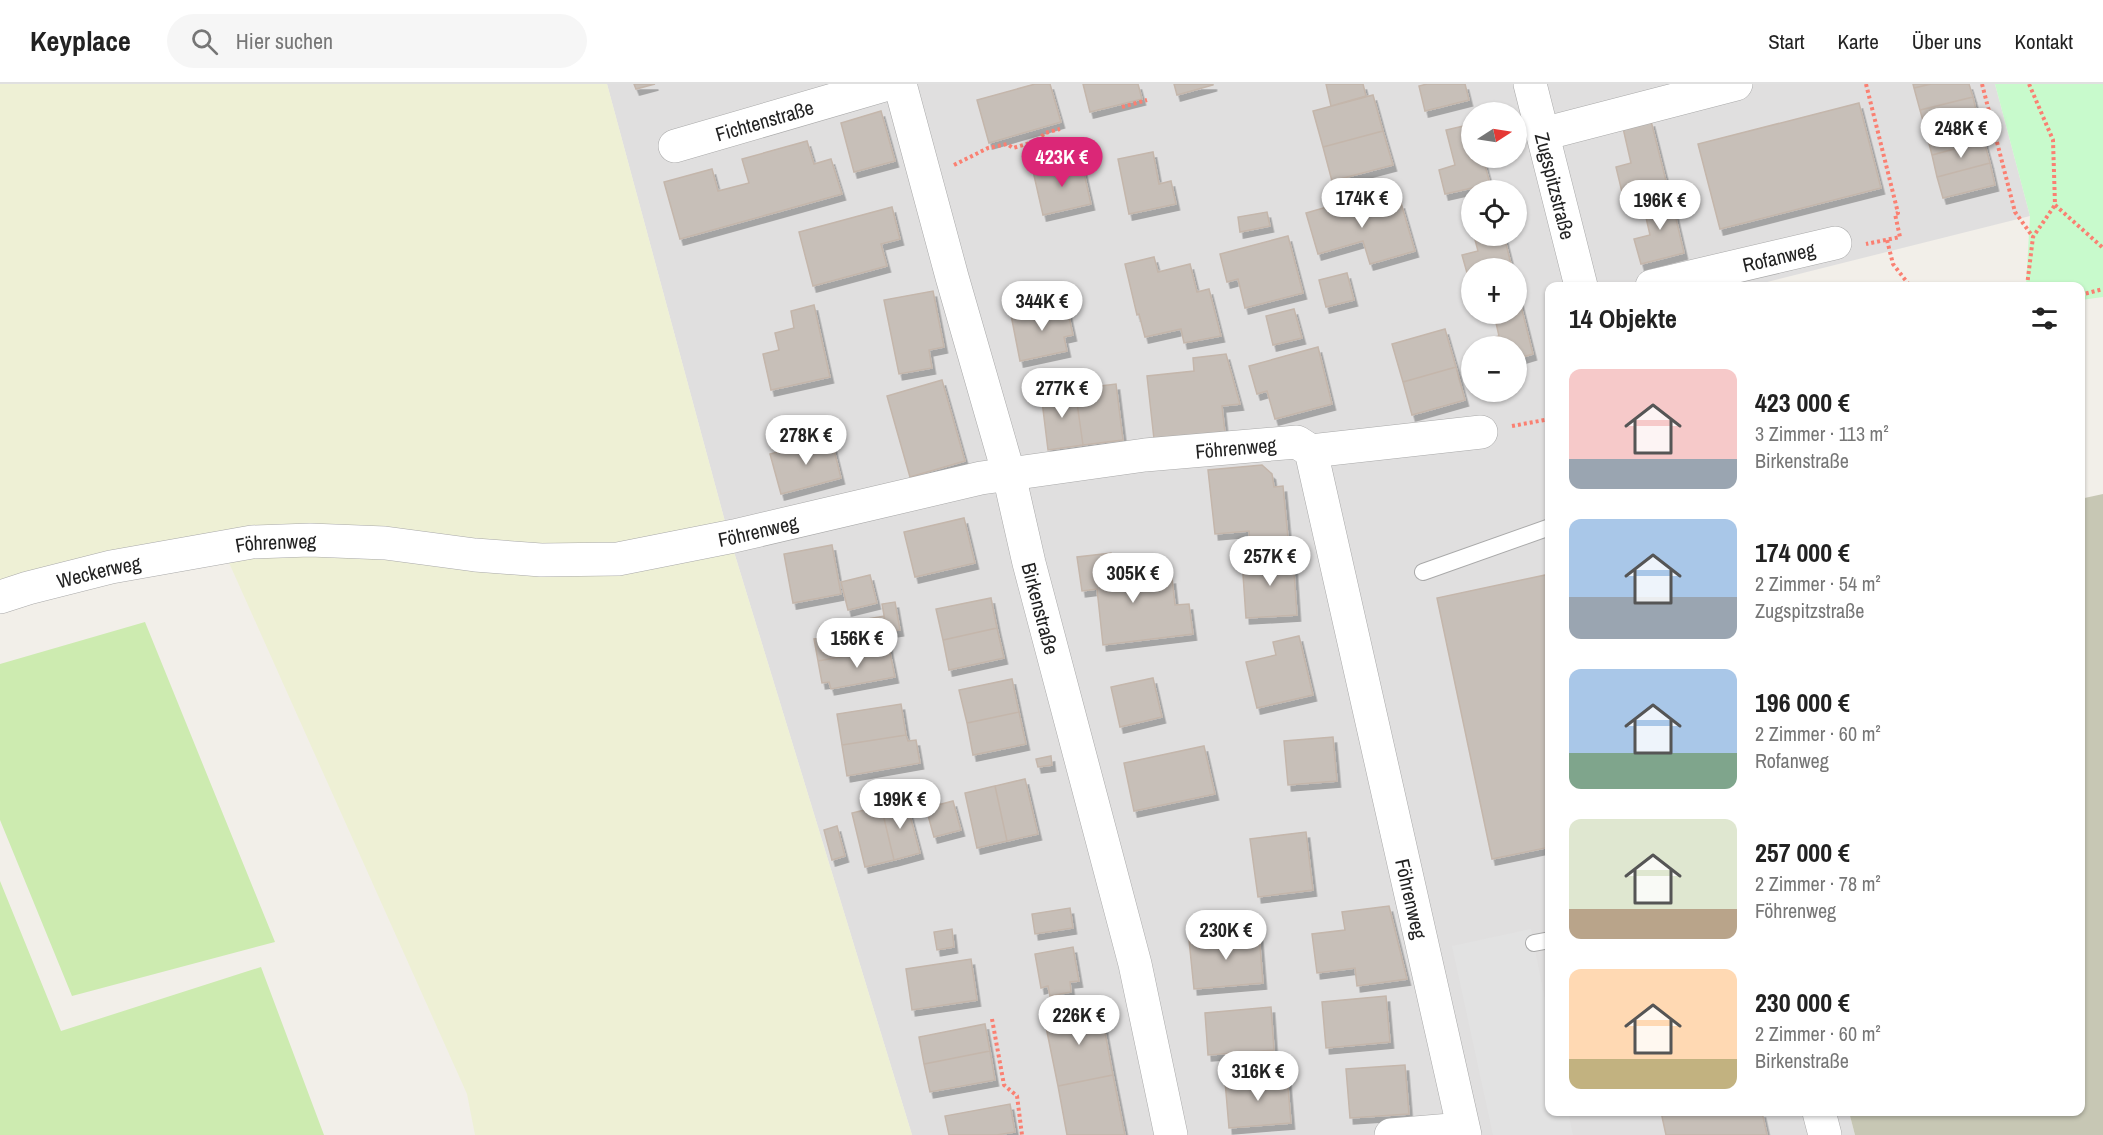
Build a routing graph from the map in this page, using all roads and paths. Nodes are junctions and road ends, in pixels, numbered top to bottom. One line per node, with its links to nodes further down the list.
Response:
1 (888, 84): 13 (street, Fichtenstraße)
2 (900, 84): 14 (street, Birkenstraße)
3 (1530, 84): 12 (street, Zugspitzstraße)
4 (1736, 84): 8 (street)
5 (1866, 84): 17 (path)
6 (1982, 84): 16 (path)
7 (2029, 84): 15 (path)
8 (1699, 89): 12 (street)
9 (1147, 100): 10 (path)
10 (1122, 107)
11 (1059, 129): 14 (path)
12 (1543, 134): 21 (street, Zugspitzstraße)
13 (675, 146)
14 (925, 175): 29 (street, Birkenstraße)
15 (2055, 205): 16 (path); 20 (path)
16 (2033, 237): 24 (path)
17 (1887, 240): 19 (path); 23 (path)
18 (1835, 243): 22 (street, Rofanweg)
19 (1871, 243)
20 (2103, 248)
21 (1580, 282)
22 (1669, 282)
23 (1907, 282)
24 (2027, 282)
25 (2103, 290): 26 (path)
26 (2085, 294)
27 (1481, 432): 28 (street, Föhrenweg)
28 (1311, 451): 29 (street, Föhrenweg); 36 (street, Föhrenweg)
29 (1009, 475): 31 (street, Föhrenweg); 38 (street, Birkenstraße)
30 (1545, 529): 32 (lane)
31 (200, 551): 33 (street, Weckerweg)
32 (1423, 572)
33 (0, 597)
34 (992, 1018): 37 (path)
35 (1820, 1116): 40 (street)
36 (1464, 1132): 39 (street)
37 (1023, 1135)
38 (1171, 1135)
39 (1391, 1135)
40 (1825, 1135)

